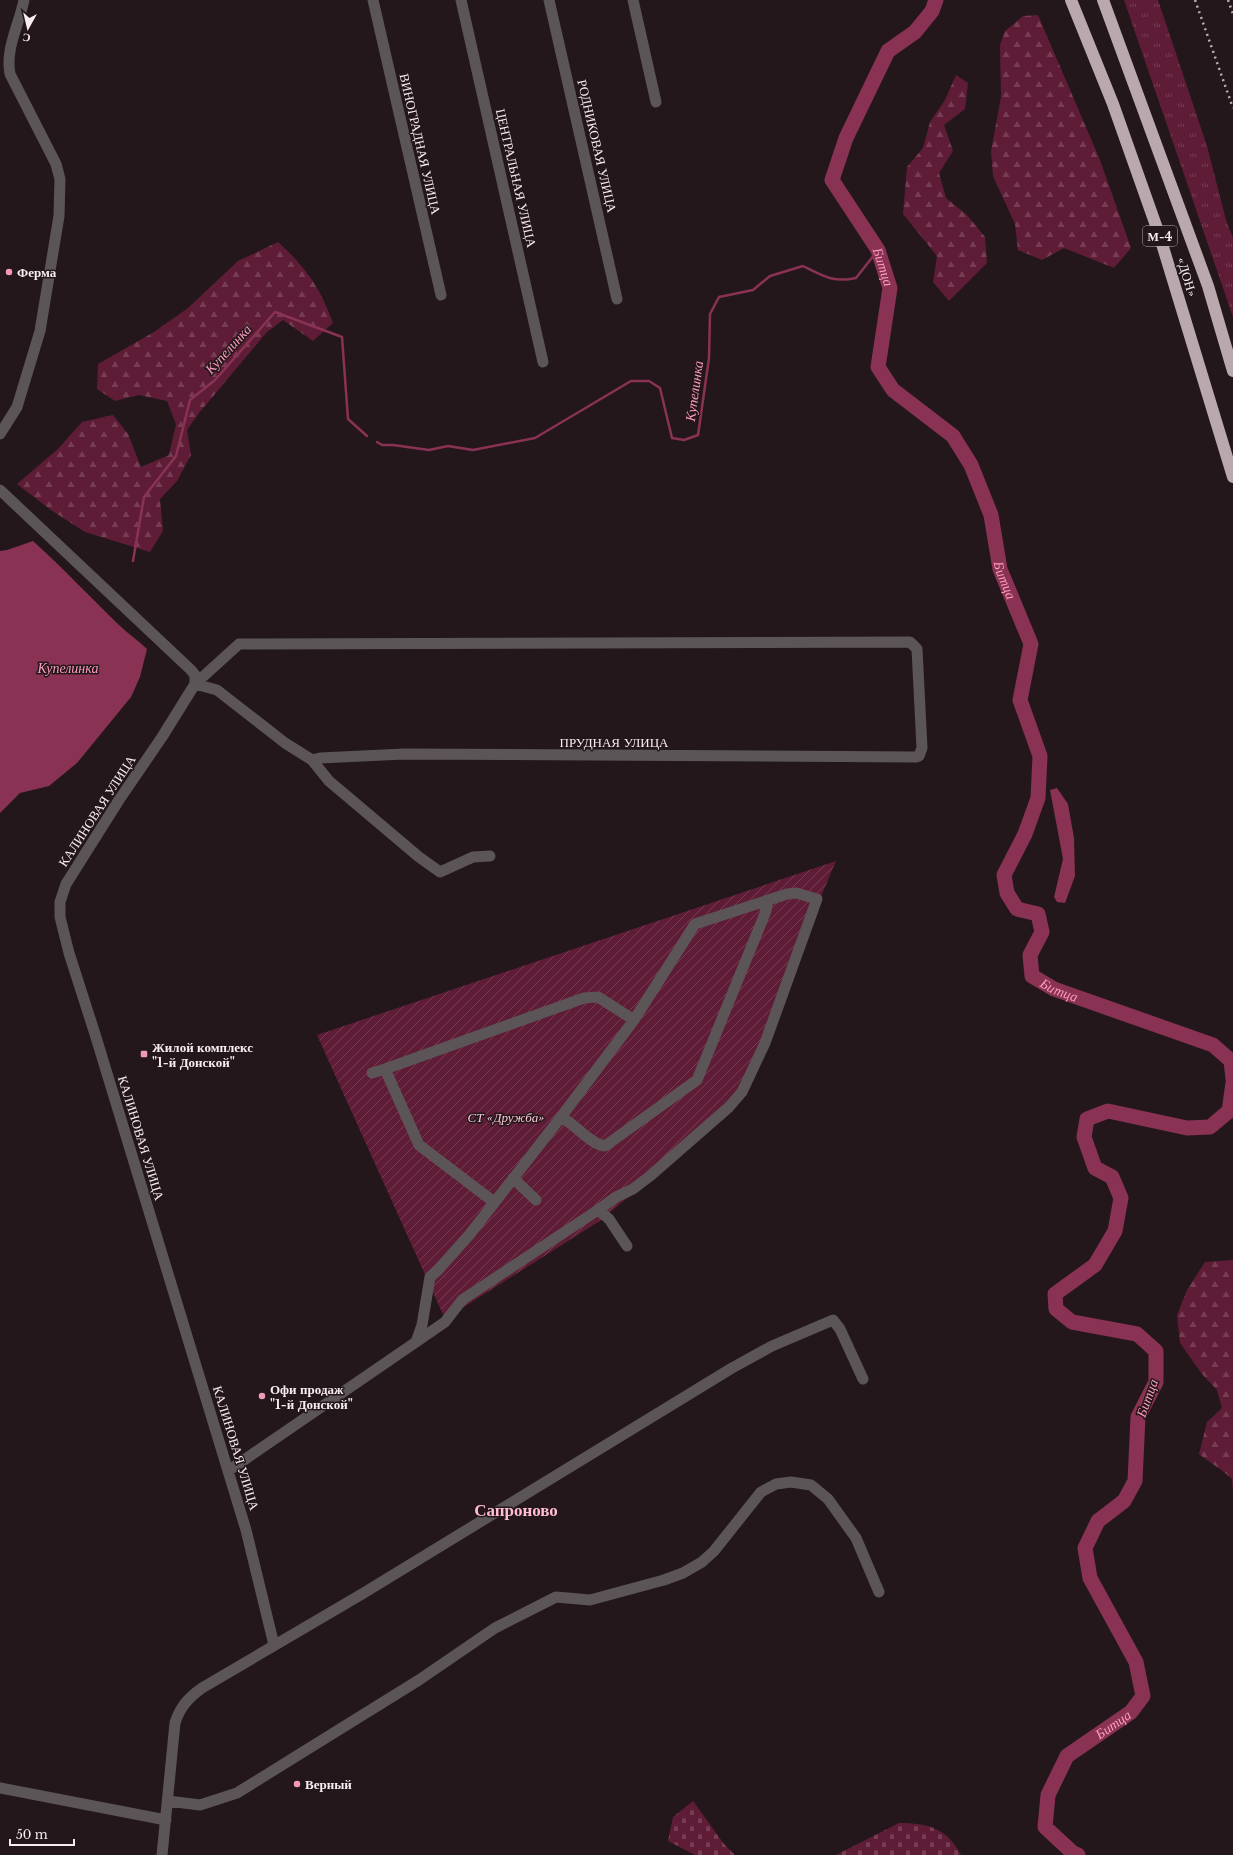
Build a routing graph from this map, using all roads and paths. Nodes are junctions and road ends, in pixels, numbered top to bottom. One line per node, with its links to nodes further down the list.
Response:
1 (24, 0): 13 (street)
2 (373, 0): 9 (street, ВИНОГРАДНАЯ УЛИЦА)
3 (461, 0): 11 (street, ЦЕНТРАЛЬНАЯ УЛИЦА)
4 (549, 0): 10 (street, РОДНИКОВАЯ УЛИЦА)
5 (633, 0): 8 (street)
6 (1071, 0): 14 (highway, «ДОН» / М-4)
7 (1103, 0): 12 (highway, «ДОН» / М-4)
8 (656, 102)
9 (441, 295)
10 (617, 299)
11 (544, 362)
12 (1233, 371)
13 (0, 434)
14 (1233, 477)
15 (0, 490): 16 (street)
16 (195, 684): 17 (street, КАЛИНОВАЯ УЛИЦА); 18 (street); 32 (street, КАЛИНОВАЯ УЛИЦА)
17 (916, 757): 18 (street, ПРУДНАЯ УЛИЦА)
18 (312, 760): 19 (street)
19 (490, 856)
20 (768, 900): 21 (street); 24 (street); 28 (street)
21 (634, 1020): 22 (street); 24 (street)
22 (385, 1069): 23 (street); 27 (street)
23 (372, 1073)
24 (561, 1117): 25 (street)
25 (513, 1178): 26 (street); 27 (street)
26 (536, 1200)
27 (494, 1202): 30 (street)
28 (598, 1210): 29 (street); 30 (street)
29 (627, 1246)
30 (416, 1342): 32 (street)
31 (863, 1379): 34 (street)
32 (228, 1471): 34 (street, КАЛИНОВАЯ УЛИЦА)
33 (878, 1592): 36 (street)
34 (274, 1645): 36 (street)
35 (0, 1788): 37 (street)
36 (168, 1801): 37 (street)
37 (166, 1820): 38 (street)
38 (162, 1855)

